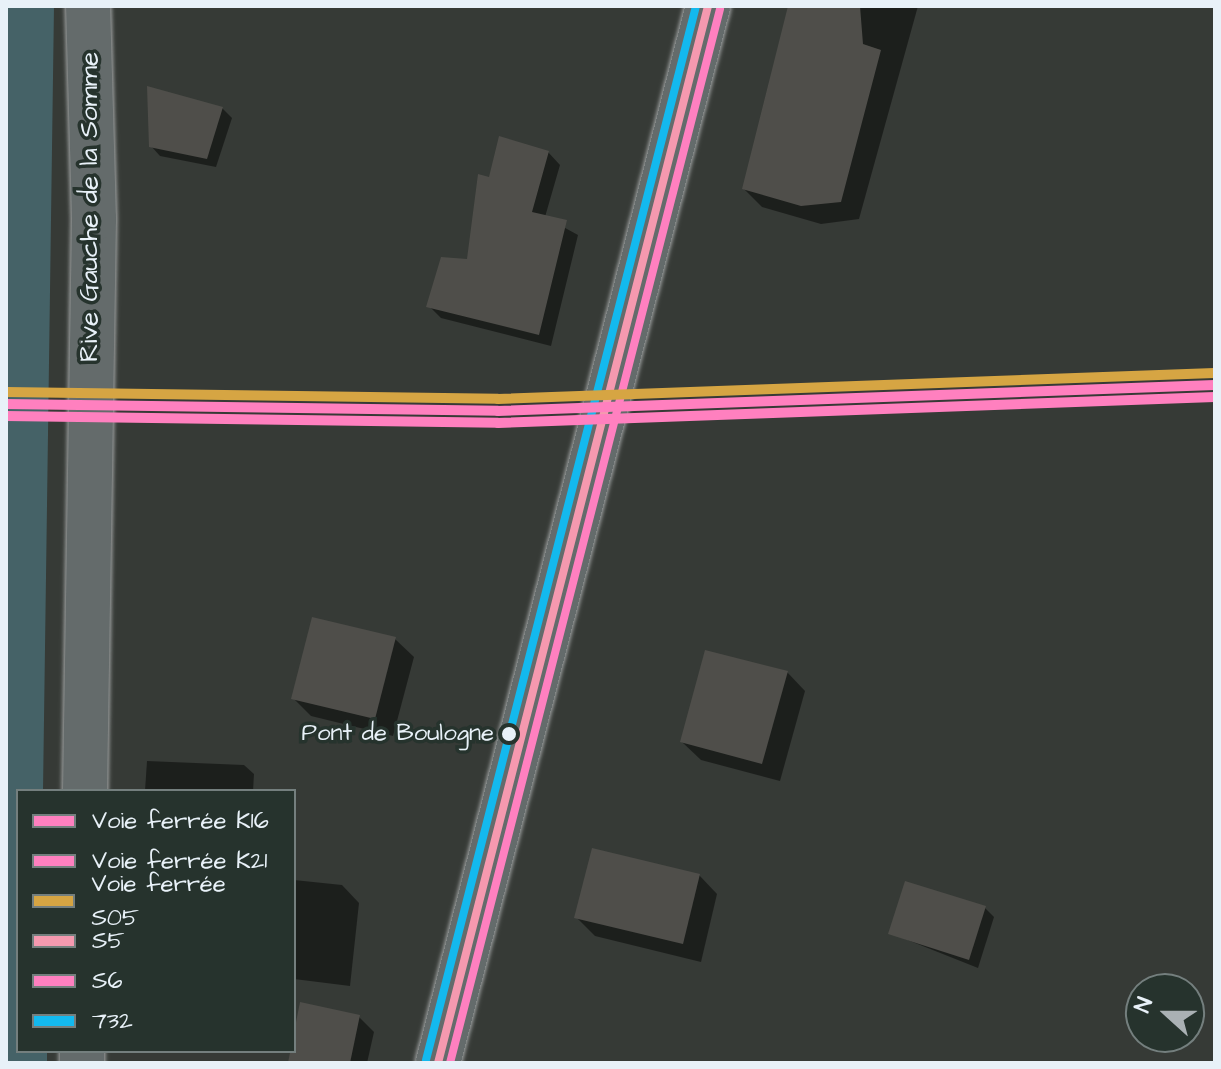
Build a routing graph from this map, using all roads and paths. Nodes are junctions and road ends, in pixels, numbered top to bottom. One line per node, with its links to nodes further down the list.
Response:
1 (88, 6): 3 (main road, Rive Gauche de la Somme)
2 (708, 6): 4 (main road)
3 (85, 789)
4 (438, 1063)

